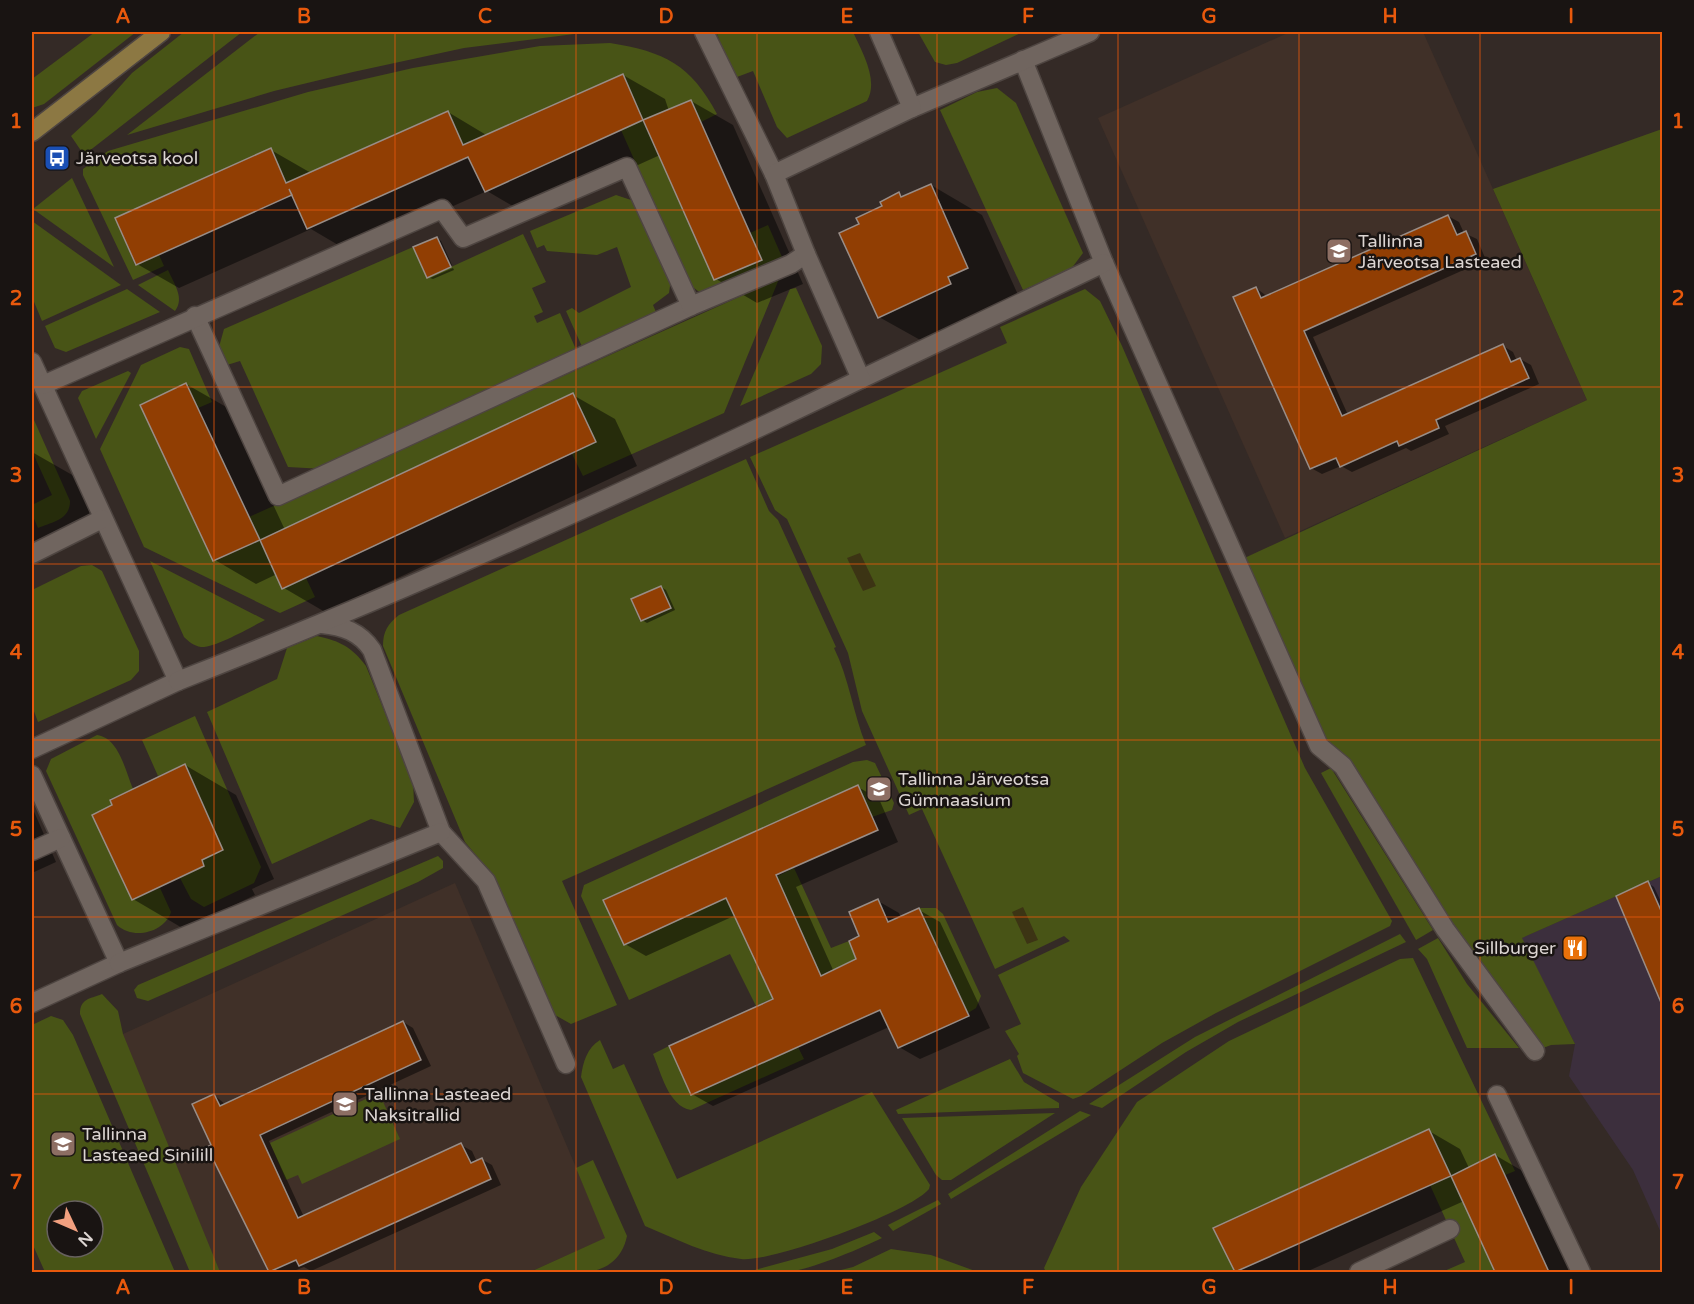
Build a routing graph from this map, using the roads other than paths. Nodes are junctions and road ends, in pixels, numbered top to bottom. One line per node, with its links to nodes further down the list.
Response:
1 (160, 32): 7 (main road)
2 (704, 32): 8 (street)
3 (879, 32): 6 (street)
4 (1090, 32): 5 (street)
5 (1023, 60): 6 (street); 10 (street)
6 (912, 108): 8 (street)
7 (32, 132)
8 (774, 174): 9 (street)
9 (806, 254): 11 (street); 14 (street)
10 (1104, 263): 14 (street); 27 (street)
11 (691, 306): 12 (street); 12 (street)
12 (195, 316): 15 (street)
13 (32, 362): 15 (street)
14 (861, 379): 18 (street)
15 (43, 385): 16 (street)
16 (102, 519): 17 (street); 19 (street)
17 (32, 554)
18 (322, 624): 19 (street); 22 (street)
19 (178, 681): 20 (street)
20 (32, 749)
21 (32, 775): 23 (street)
22 (441, 832): 25 (street); 28 (street)
23 (61, 838): 24 (street); 25 (street)
24 (32, 851)
25 (119, 963): 26 (street)
26 (32, 1003)
27 (1535, 1051)
28 (566, 1064)
29 (1497, 1095): 32 (street)
30 (1450, 1229): 31 (street)
31 (1359, 1272)
32 (1581, 1272)

